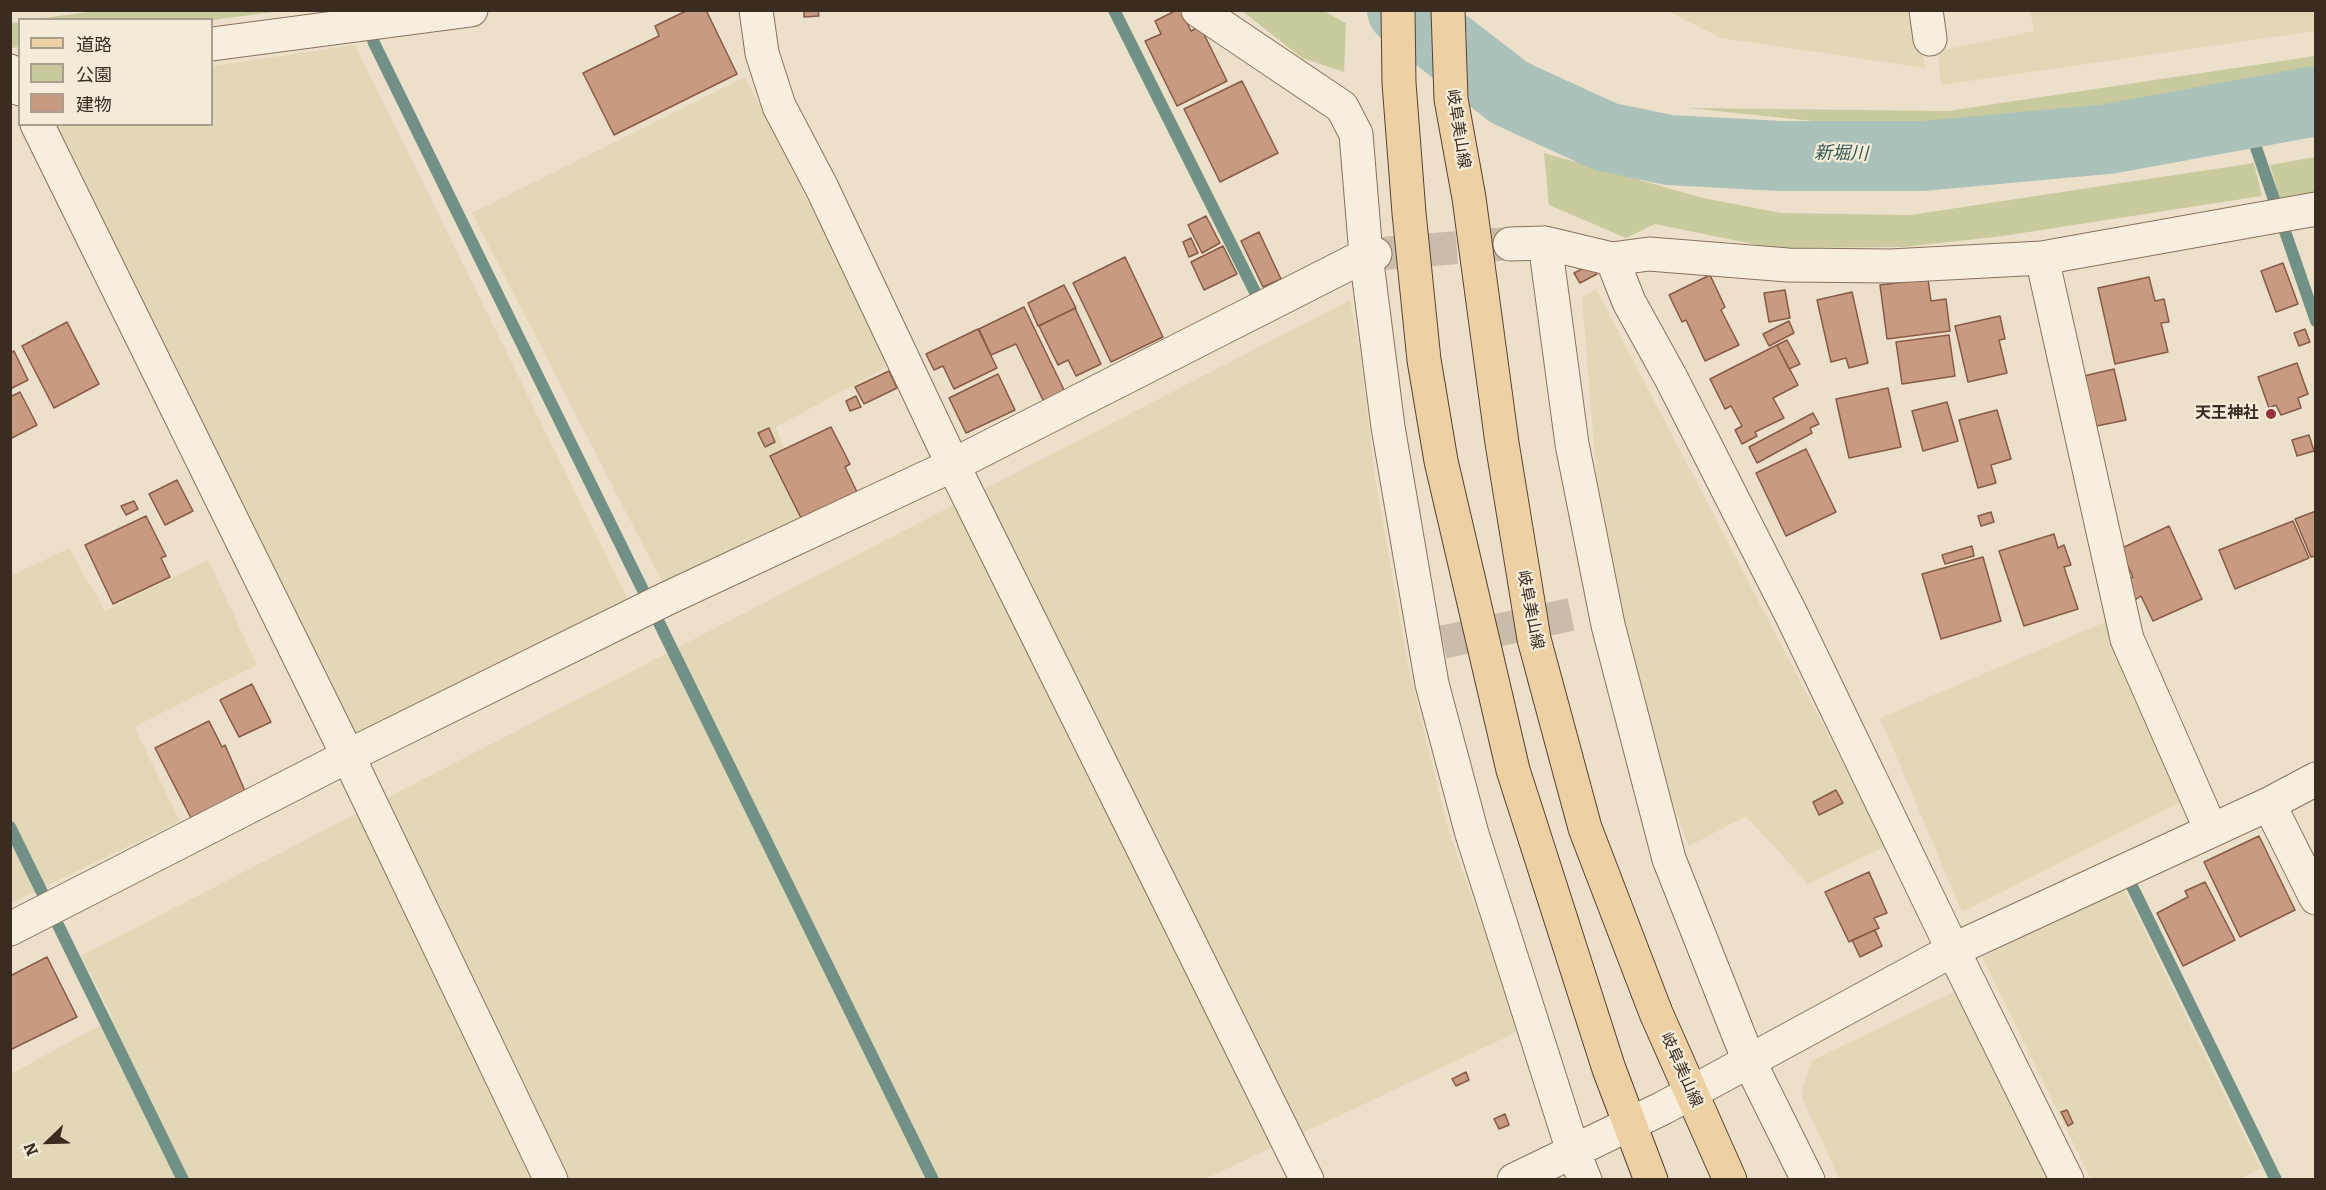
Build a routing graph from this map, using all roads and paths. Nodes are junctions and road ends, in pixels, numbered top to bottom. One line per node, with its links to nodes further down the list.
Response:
1 (471, 10): 6 (street)
2 (756, 10): 16 (street)
3 (1198, 10): 13 (street)
4 (1398, 10): 26 (main road)
5 (1448, 10): 25 (main road, 岐阜美山線)
6 (213, 44)
7 (10, 69): 8 (street)
8 (18, 85)
9 (38, 126): 17 (street)
10 (2316, 209): 14 (street)
11 (1545, 243): 12 (street); 15 (street); 24 (street)
12 (1510, 244)
13 (1370, 255): 16 (street); 27 (street)
14 (2042, 258): 15 (street); 20 (street)
15 (1612, 259): 23 (street)
16 (953, 465): 17 (street); 29 (street)
17 (348, 756): 22 (street); 28 (street)
18 (2316, 779): 19 (street)
19 (2270, 804): 20 (street); 21 (street)
20 (2211, 830): 23 (street)
21 (2316, 898)
22 (10, 929)
23 (1953, 950): 24 (street); 34 (street)
24 (1749, 1061): 25 (street); 33 (street)
25 (1691, 1093): 26 (street); 32 (main road, 岐阜美山線)
26 (1630, 1124): 27 (street); 31 (main road)
27 (1579, 1165): 30 (street)
28 (551, 1179)
29 (1307, 1179)
30 (1514, 1179)
31 (1651, 1179)
32 (1730, 1179)
33 (1808, 1179)
34 (2067, 1179)

